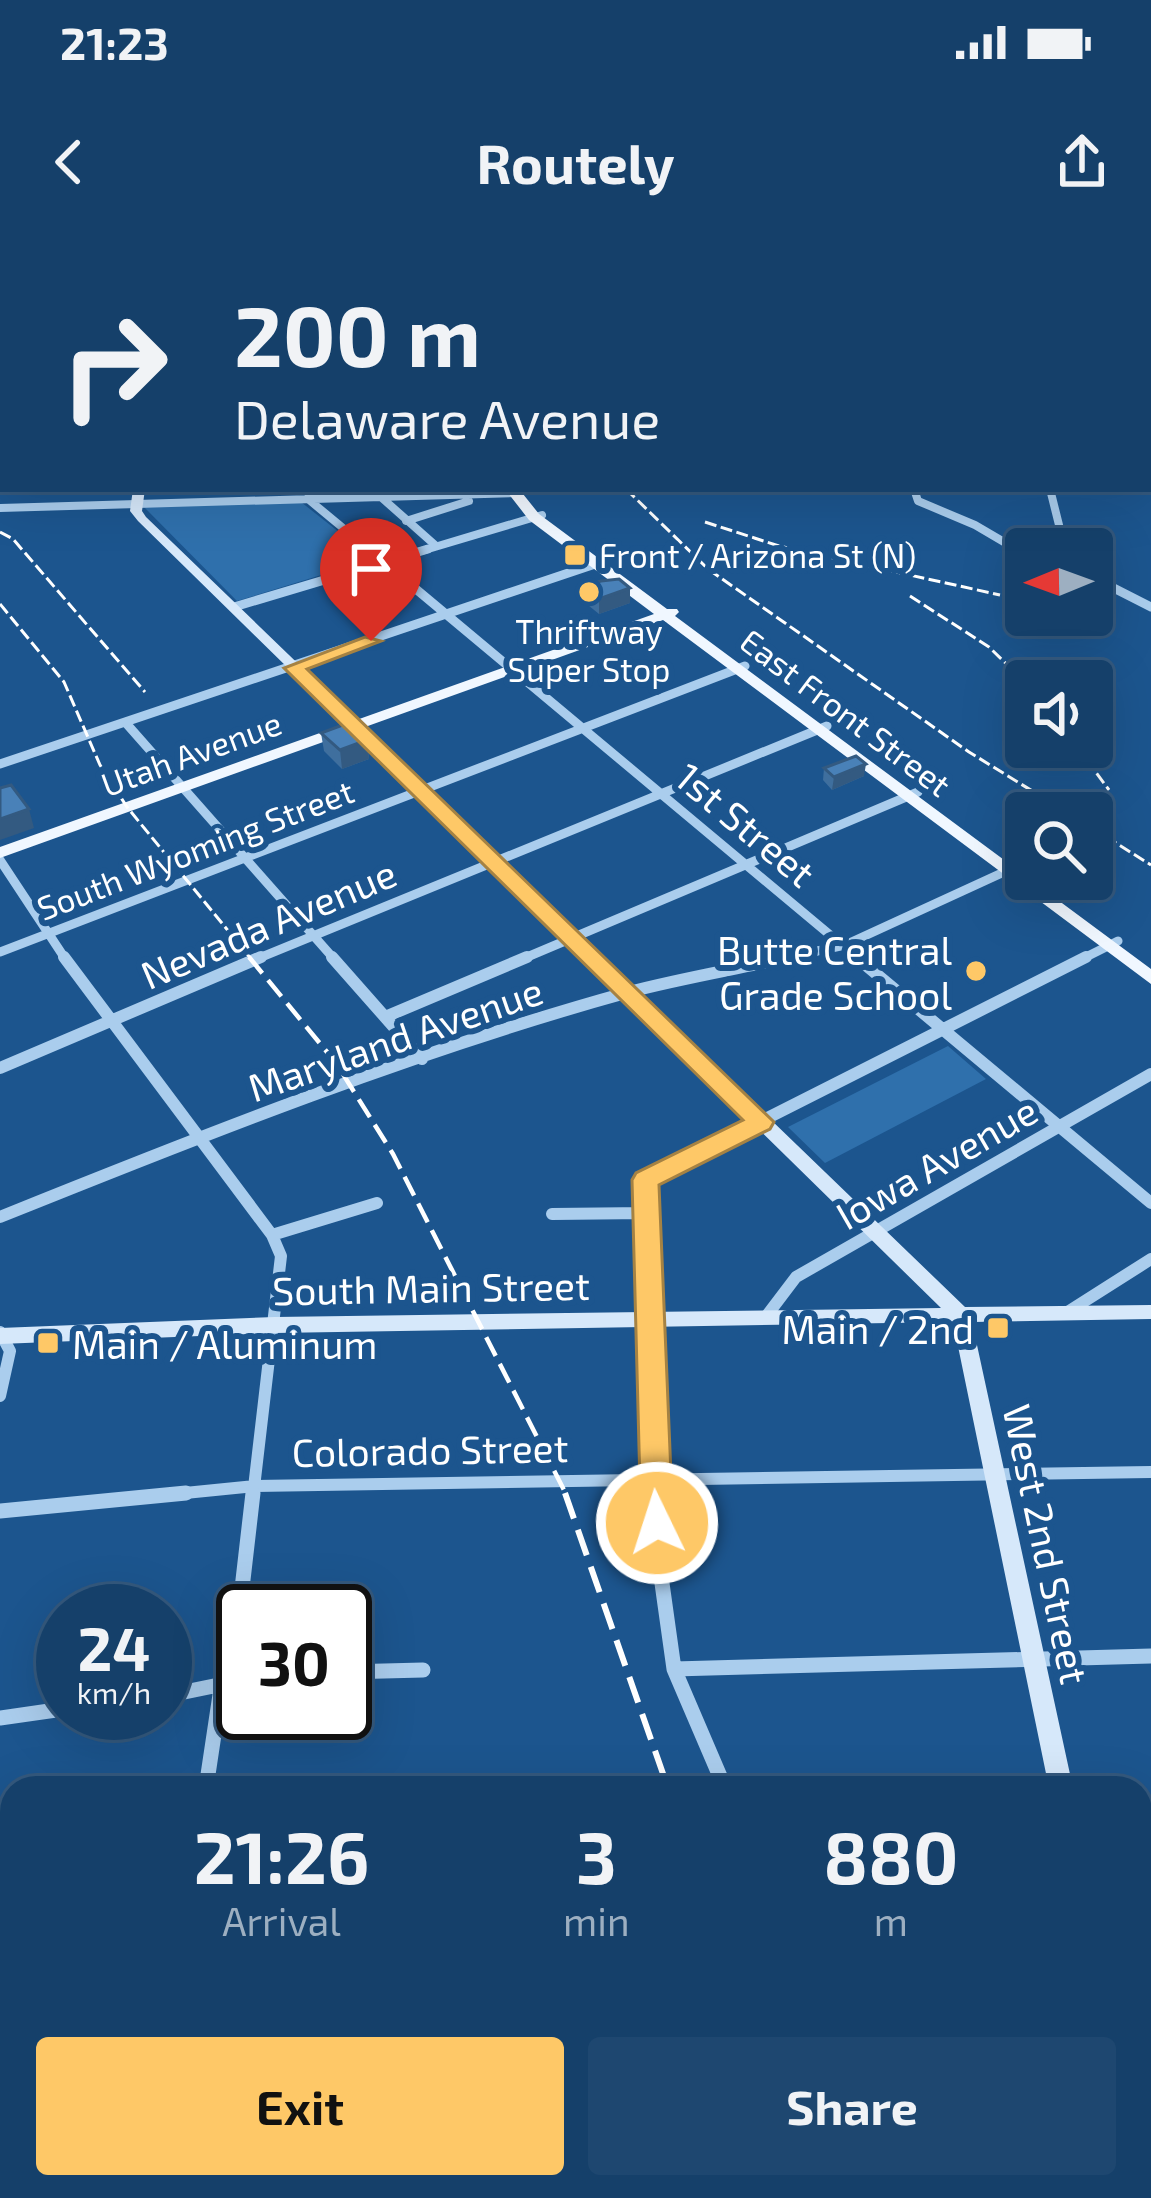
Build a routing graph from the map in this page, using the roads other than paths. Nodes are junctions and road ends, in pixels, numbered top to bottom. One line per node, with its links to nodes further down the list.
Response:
1 (510, 492): 8 (street)
2 (518, 492): 11 (main road, East Front Street)
3 (915, 492): 14 (street)
4 (1051, 492): 13 (street)
5 (250, 494): 6 (street); 7 (street)
6 (309, 494): 9 (street); 16 (street, 1st Street)
7 (137, 495): 10 (street); 19 (street)
8 (475, 497): 9 (street); 12 (street)
9 (382, 498): 12 (street)
10 (0, 508)
11 (538, 516): 15 (street); 17 (main road, East Front Street)
12 (406, 520): 15 (street)
13 (1063, 528)
14 (1005, 543)
15 (435, 545): 16 (street)
16 (385, 560): 19 (street); 22 (street, 1st Street)
17 (600, 563): 21 (main road, East Front Street); 22 (street)
18 (1113, 590): 20 (street)
19 (234, 607): 24 (street)
20 (1151, 608)
21 (669, 613): 23 (main road, East Front Street); 25 (main road, Utah Avenue)
22 (449, 614): 24 (street); 25 (street, 1st Street)
23 (741, 667): 28 (street, South Wyoming Street); 29 (main road, East Front Street)
24 (293, 668): 26 (street); 27 (street)
25 (514, 669): 27 (main road, Utah Avenue); 28 (street, 1st Street)
26 (124, 722): 30 (street); 31 (street)
27 (353, 727): 31 (main road, Utah Avenue); 32 (street)
28 (585, 728): 32 (street, South Wyoming Street); 33 (street, 1st Street)
29 (823, 728): 33 (street, Nevada Avenue); 34 (main road, East Front Street)
30 (0, 764)
31 (182, 788): 35 (main road, Utah Avenue); 36 (street)
32 (422, 793): 36 (street, South Wyoming Street); 38 (street)
33 (662, 793): 38 (street, Nevada Avenue); 39 (street, 1st Street)
34 (913, 794): 37 (main road, East Front Street); 39 (street)
35 (0, 856): 43 (street)
36 (245, 858): 43 (street, South Wyoming Street); 44 (street)
37 (1005, 861)
38 (494, 862): 44 (street, Nevada Avenue); 45 (street)
39 (747, 864): 45 (street); 47 (street, 1st Street)
40 (1005, 875): 47 (street, Maryland Avenue)
41 (1056, 900): 46 (main road, East Front Street)
42 (1061, 900): 46 (main road, East Front Street)
43 (48, 933): 48 (street, South Wyoming Street); 53 (street)
44 (313, 935): 52 (street); 53 (street, Nevada Avenue)
45 (573, 939): 51 (street); 52 (street)
46 (1114, 944): 49 (main road, East Front Street); 50 (main road, East Front Street); 54 (street)
47 (845, 945): 51 (street, Maryland Avenue); 54 (street, 1st Street)
48 (0, 952)
49 (1151, 965)
50 (1151, 978)
51 (630, 992): 55 (street, Maryland Avenue); 58 (street)
52 (385, 1017): 55 (street)
53 (113, 1022): 56 (street, Nevada Avenue); 60 (street)
54 (941, 1032): 58 (street); 59 (street, 1st Street)
55 (422, 1058): 60 (street, Maryland Avenue)
56 (0, 1068)
57 (1151, 1074): 59 (street, Iowa Avenue)
58 (761, 1122): 63 (street); 66 (street)
59 (1056, 1128): 62 (street, 1st Street); 66 (street, Iowa Avenue)
60 (196, 1138): 65 (street, Maryland Avenue); 67 (street)
61 (377, 1203): 67 (street)
62 (1151, 1203)
63 (646, 1213): 64 (street); 73 (street)
64 (553, 1214)
65 (0, 1216)
66 (878, 1230): 71 (street); 72 (street, Iowa Avenue)
67 (272, 1235): 74 (street)
68 (1151, 1259): 70 (street)
69 (1151, 1312): 70 (street, South Main Street)
70 (1066, 1313): 71 (street, South Main Street)
71 (961, 1315): 72 (street, South Main Street); 77 (street, West 2nd Street)
72 (765, 1318): 73 (street, South Main Street)
73 (650, 1320): 74 (street, South Main Street); 79 (street)
74 (275, 1325): 75 (street, South Main Street); 80 (street)
75 (1, 1335): 76 (street)
76 (0, 1396)
77 (996, 1472): 78 (street, Colorado Street); 79 (street, Colorado Street); 84 (street, West 2nd Street)
78 (1151, 1472)
79 (653, 1478): 80 (street, Colorado Street); 85 (street)
80 (255, 1486): 81 (street, Colorado Street); 82 (street)
81 (0, 1511)
82 (243, 1584)
83 (1151, 1656): 84 (street)
84 (1034, 1657): 85 (street); 93 (street, West 2nd Street)
85 (674, 1669): 92 (street)
86 (423, 1670): 87 (street)
87 (372, 1671)
88 (36, 1713): 90 (street)
89 (216, 1717): 91 (street)
90 (0, 1718)
91 (208, 1776)
92 (720, 1776)
93 (1059, 1776)

